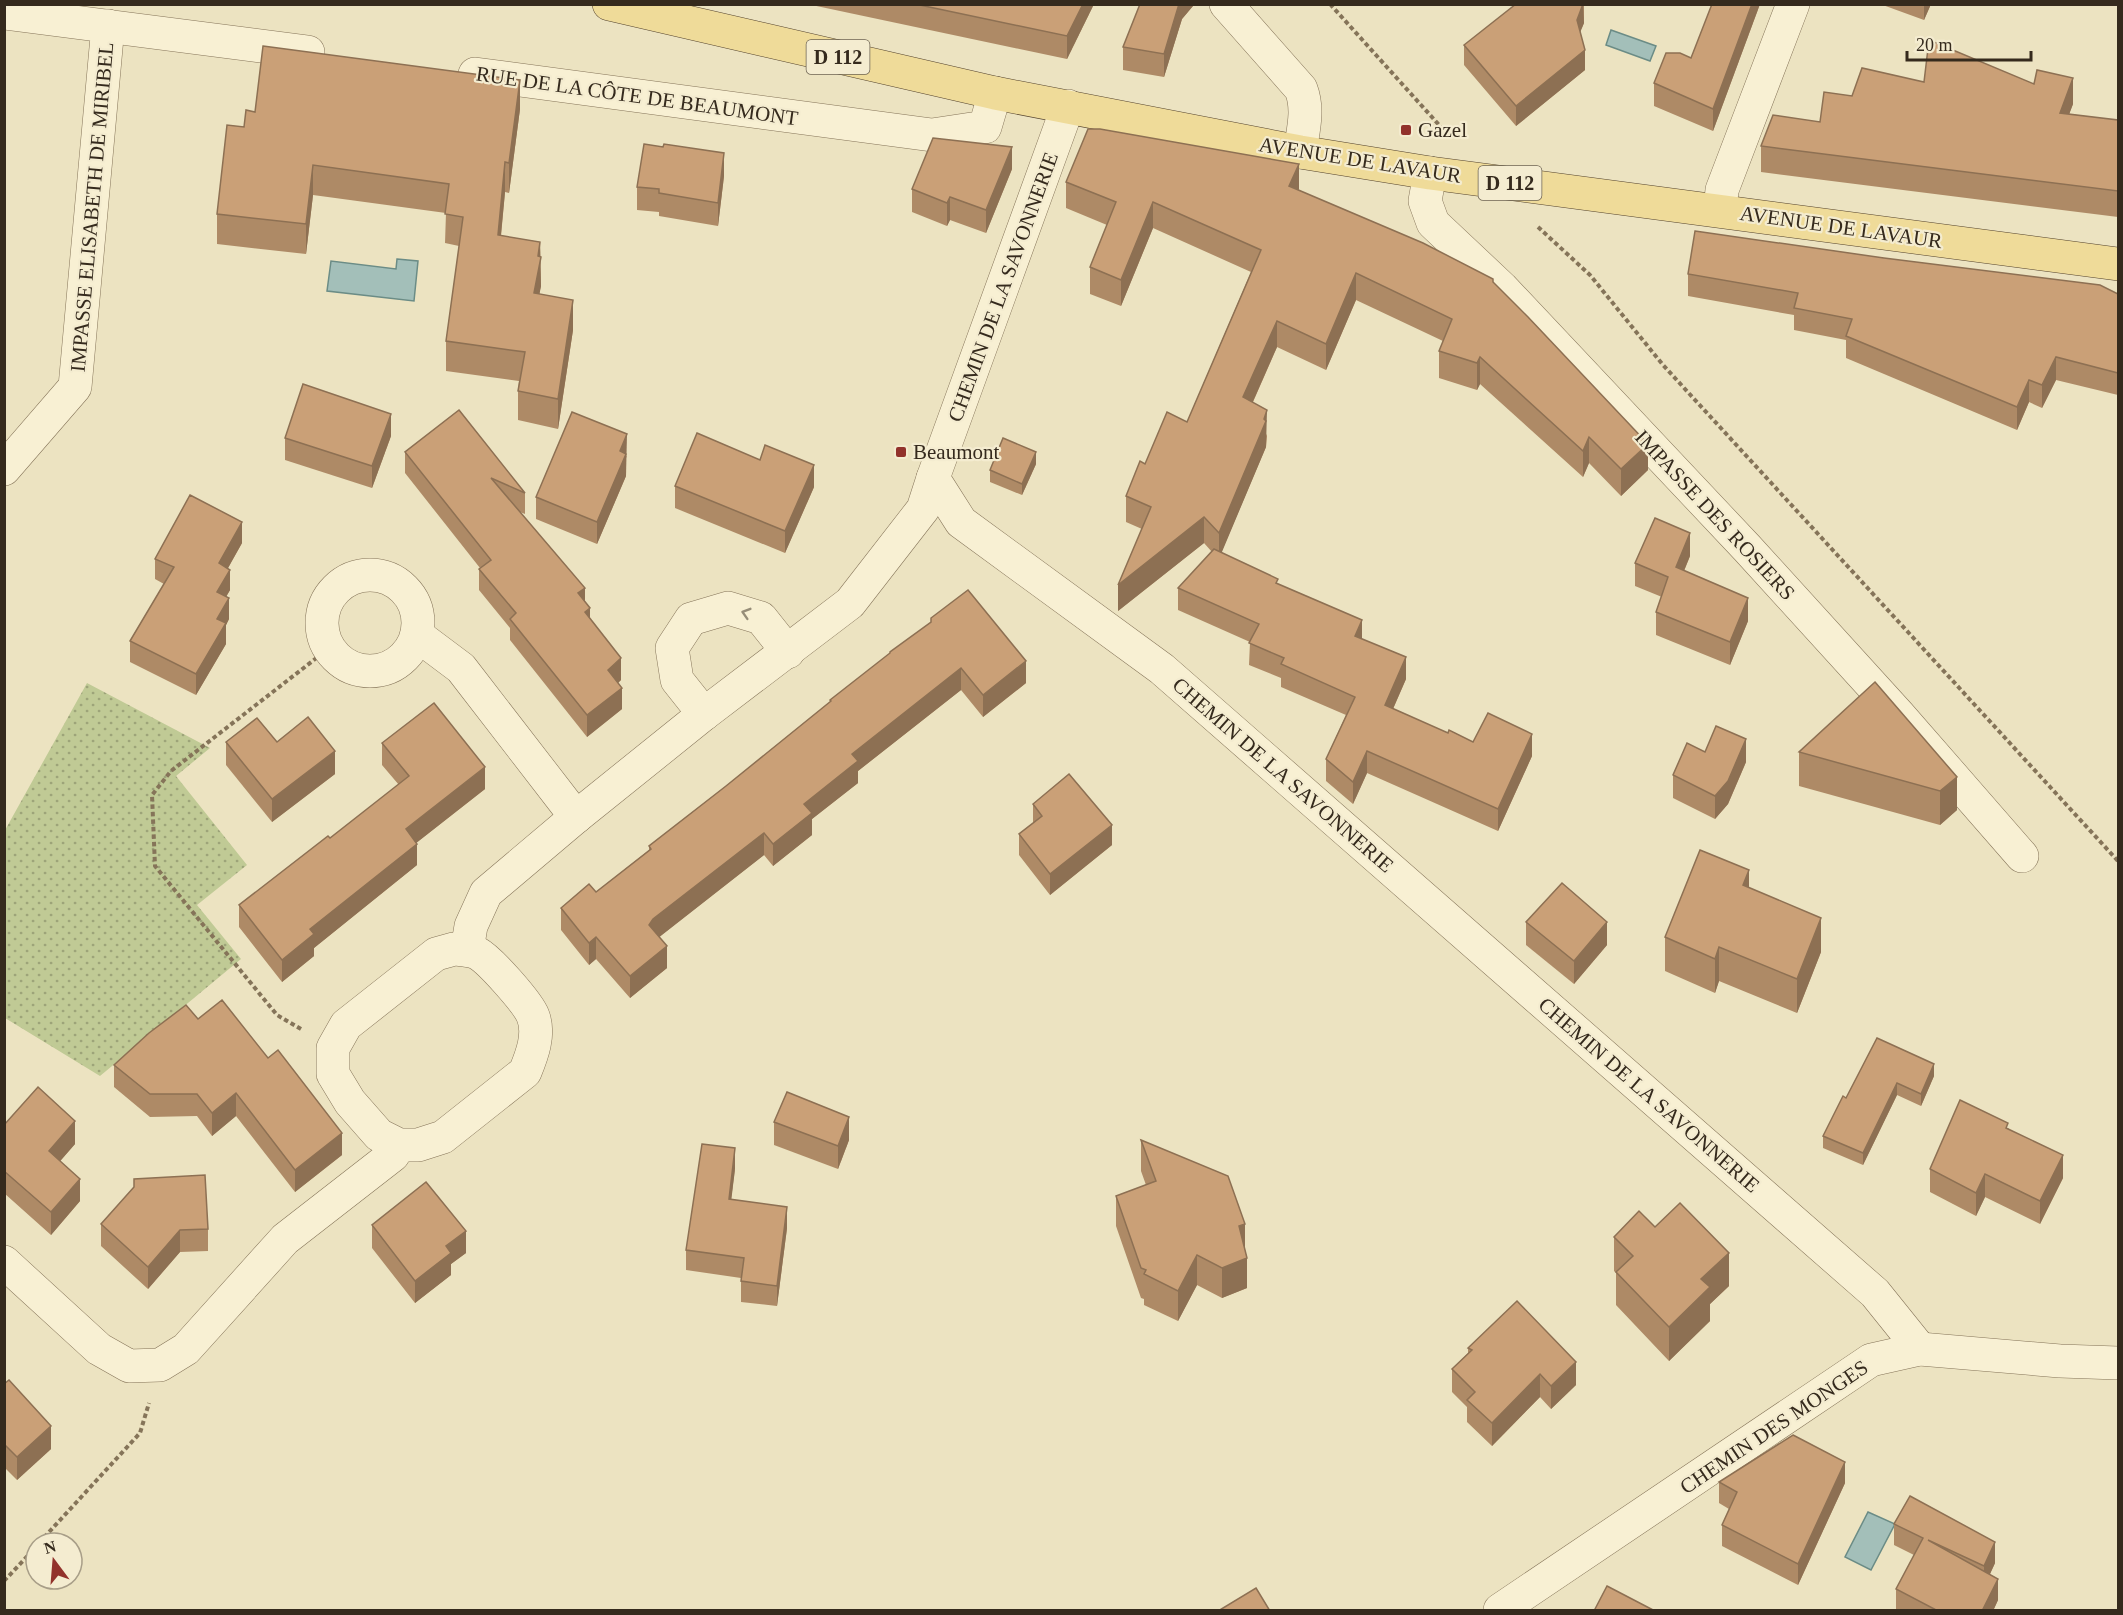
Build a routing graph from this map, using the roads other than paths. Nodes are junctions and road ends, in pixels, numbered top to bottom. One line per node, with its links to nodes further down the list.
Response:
1 (609, 4): 8 (main road, AVENUE DE LAVAUR / D 112)
2 (1226, 4): 10 (street)
3 (1793, 4): 12 (street)
4 (4, 13): 5 (street)
5 (108, 26): 6 (street); 14 (street, IMPASSE ELISABETH DE MIRIBEL)
6 (332, 56)
7 (450, 71): 8 (street, RUE DE LA CÔTE DE BEAUMONT)
8 (995, 93): 9 (main road, AVENUE DE LAVAUR / D 112)
9 (1068, 106): 10 (main road, AVENUE DE LAVAUR / D 112); 15 (street, CHEMIN DE LA SAVONNERIE)
10 (1300, 152): 11 (main road, AVENUE DE LAVAUR / D 112)
11 (1430, 173): 12 (main road, AVENUE DE LAVAUR / D 112); 20 (street, IMPASSE DES ROSIERS)
12 (1720, 210): 13 (main road, AVENUE DE LAVAUR / D 112)
13 (2118, 264)
14 (4, 469)
15 (933, 478): 17 (street); 24 (street, CHEMIN DE LA SAVONNERIE)
16 (417, 635): 16 (street); 19 (street)
17 (788, 652): 18 (street); 18 (street, one-way to 18)
18 (704, 714): 19 (street)
19 (576, 817): 21 (street)
20 (2022, 856)
21 (467, 950): 22 (street); 22 (street)
22 (399, 1145): 23 (street)
23 (4, 1262)
24 (1920, 1349): 25 (street, CHEMIN DES MONGES); 26 (street, CHEMIN DES MONGES)
25 (2118, 1363)
26 (1500, 1611)

